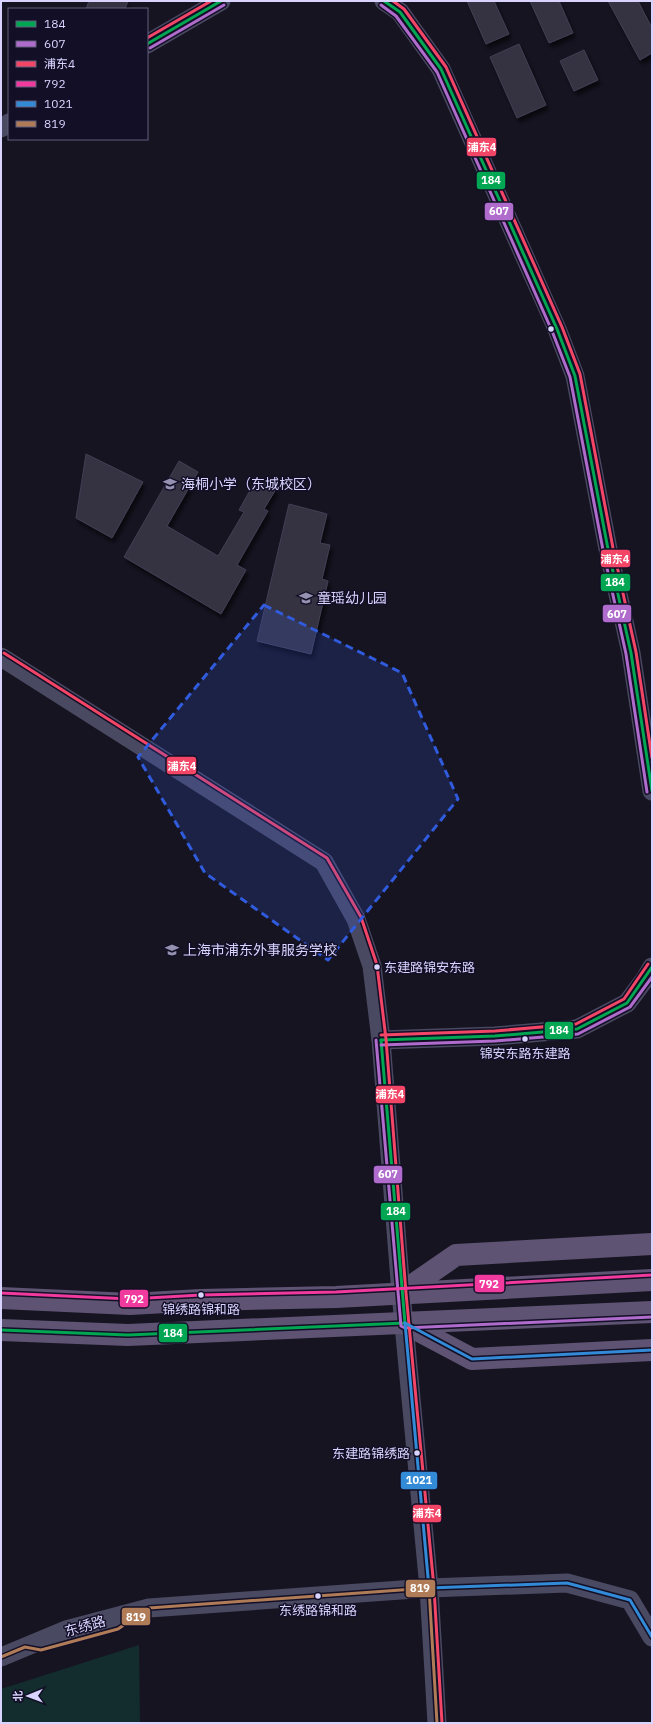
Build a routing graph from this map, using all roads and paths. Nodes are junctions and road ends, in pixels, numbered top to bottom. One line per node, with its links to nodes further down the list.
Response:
1 (221, 1): 3 (street)
2 (384, 1): 5 (street)
3 (148, 43)
4 (2, 659): 7 (street)
5 (652, 791)
6 (652, 967): 7 (street)
7 (381, 1040): 10 (street)
8 (652, 1244): 10 (main road)
9 (652, 1280): 10 (main road)
10 (401, 1293): 11 (main road); 13 (street)
11 (1, 1298)
12 (652, 1312): 13 (main road)
13 (405, 1323): 14 (main road); 15 (main road); 16 (street)
14 (1, 1330)
15 (652, 1350)
16 (429, 1588): 17 (street, 东绣路); 18 (street, 东绣路); 19 (street)
17 (652, 1637)
18 (1, 1657)
19 (437, 1723)

